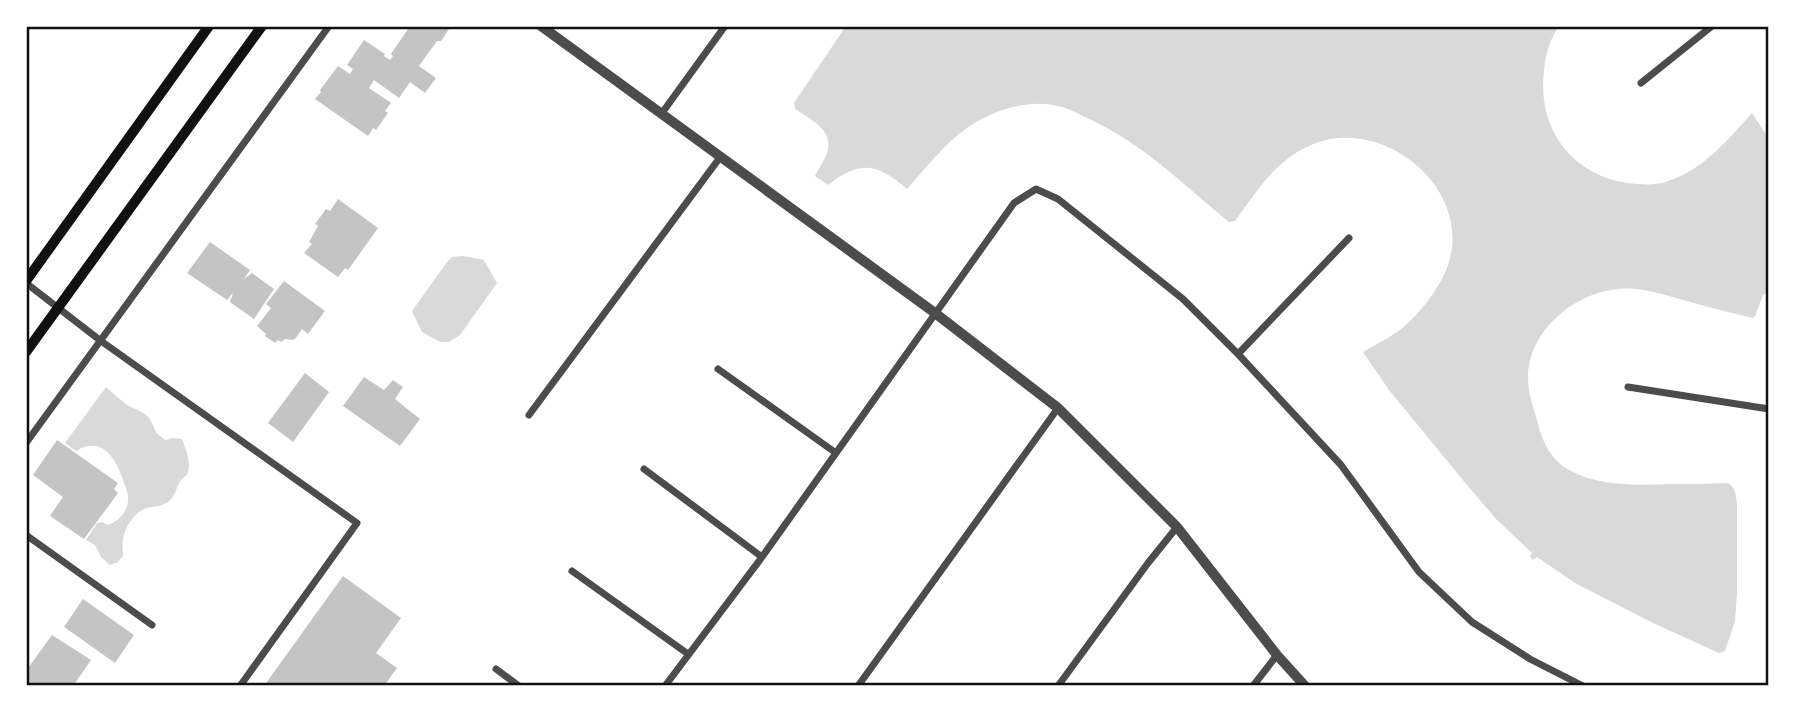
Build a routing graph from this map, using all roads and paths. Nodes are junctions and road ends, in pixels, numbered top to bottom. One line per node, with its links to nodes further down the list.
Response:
1 (209, 26): 11 (main road)
2 (262, 26): 12 (main road)
3 (329, 26): 14 (street)
4 (541, 26): 8 (street)
5 (725, 26): 8 (street)
6 (1712, 26): 7 (street)
7 (1641, 83)
8 (662, 113): 9 (street)
9 (721, 156): 13 (street); 21 (street)
10 (1349, 238): 16 (street)
11 (26, 282): 12 (street)
12 (58, 307): 14 (street); 15 (main road)
13 (935, 313): 16 (street); 19 (street); 23 (street)
14 (101, 341): 22 (street); 33 (street)
15 (26, 352)
16 (1238, 354): 40 (street)
17 (718, 369): 23 (street)
18 (1628, 387): 20 (street)
19 (1058, 408): 25 (street); 36 (street)
20 (1769, 410)
21 (529, 415)
22 (26, 443)
23 (836, 453): 27 (street)
24 (645, 469): 27 (street)
25 (1177, 527): 31 (street); 37 (street)
26 (26, 535): 29 (street)
27 (762, 557): 30 (street)
28 (572, 571): 30 (street)
29 (152, 625)
30 (688, 654): 35 (street)
31 (1277, 655): 38 (street); 39 (street)
32 (496, 669): 34 (street)
33 (240, 686)
34 (519, 686)
35 (665, 686)
36 (858, 686)
37 (1058, 686)
38 (1253, 686)
39 (1305, 686)
40 (1583, 686)

